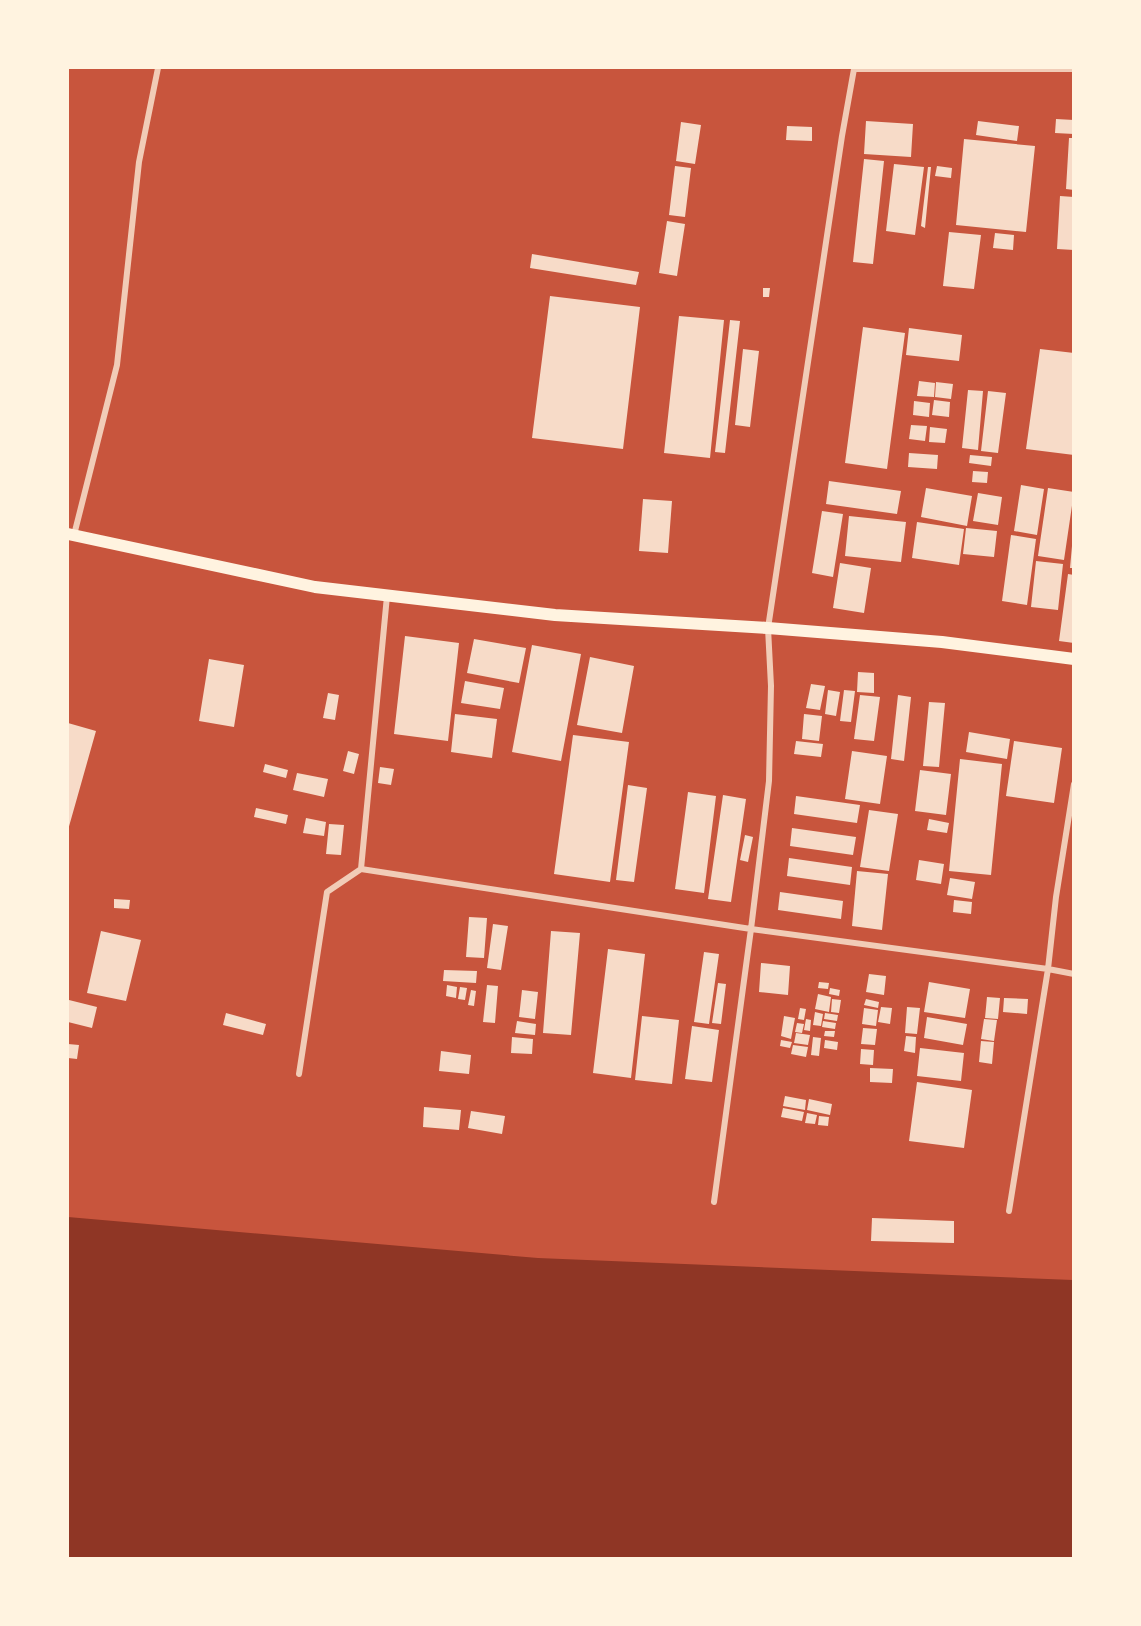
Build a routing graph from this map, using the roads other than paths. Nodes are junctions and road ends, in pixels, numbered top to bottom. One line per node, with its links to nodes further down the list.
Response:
1 (158, 68): 4 (street)
2 (854, 68): 3 (street); 6 (street)
3 (1074, 69)
4 (71, 534): 5 (main road)
5 (387, 596): 6 (main road); 9 (street)
6 (768, 628): 7 (main road); 10 (street)
7 (1074, 659)
8 (1074, 784): 11 (street)
9 (361, 869): 10 (street); 13 (street)
10 (751, 929): 11 (street); 14 (street)
11 (1048, 969): 12 (street); 15 (street)
12 (1074, 974)
13 (299, 1074)
14 (714, 1202)
15 (1009, 1211)

